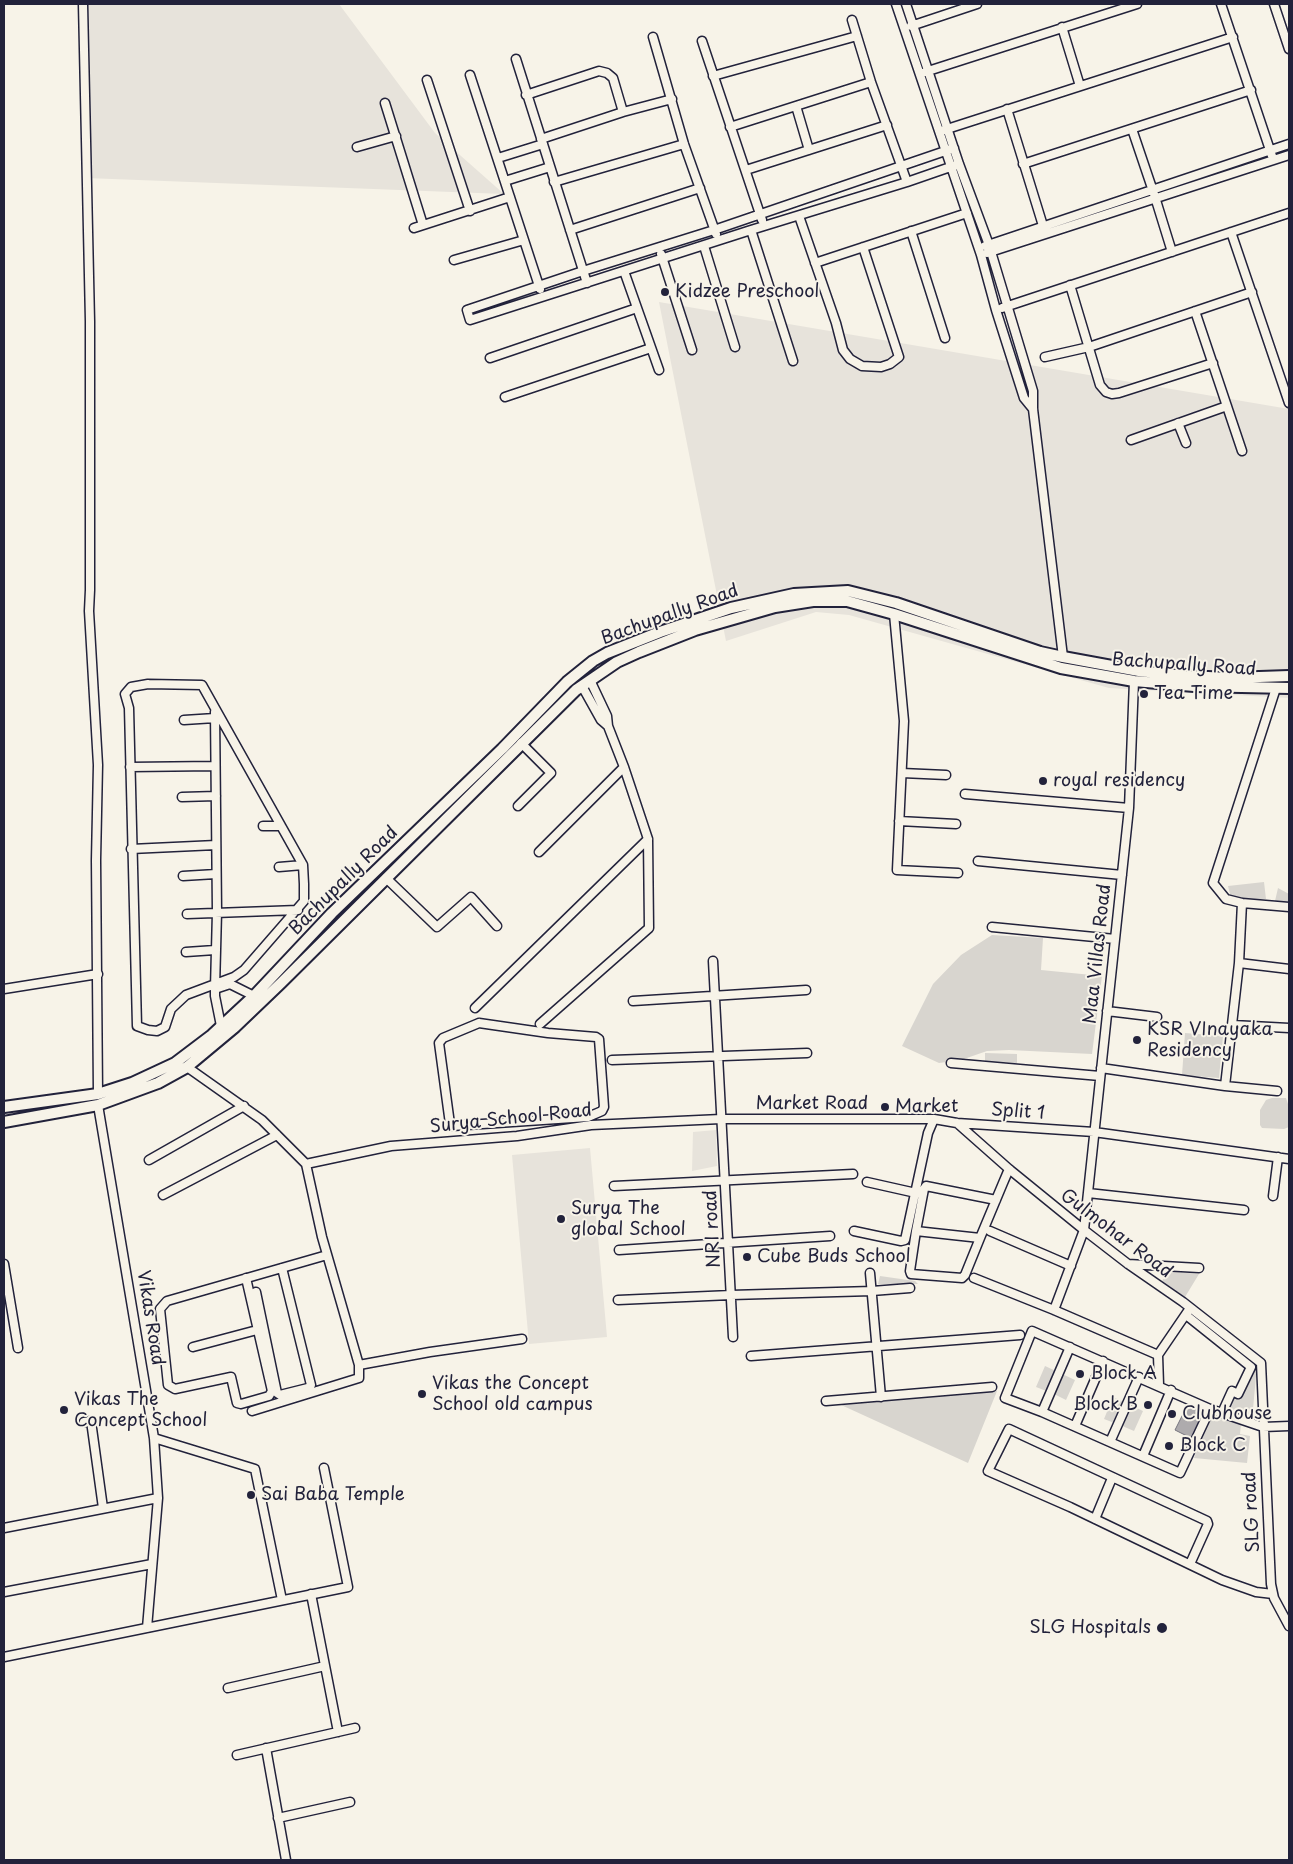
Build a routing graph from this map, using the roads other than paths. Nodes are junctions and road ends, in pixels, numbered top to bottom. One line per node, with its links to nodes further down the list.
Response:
1 (83, 4): 168 (street)
2 (896, 4): 13 (street)
3 (906, 4): 10 (street)
4 (977, 4): 10 (street)
5 (1137, 4): 8 (street)
6 (1221, 4): 16 (street)
7 (1274, 4): 12 (street)
8 (1122, 6): 11 (street)
9 (852, 20): 14 (street)
10 (914, 25): 13 (street); 20 (street)
11 (1062, 27): 20 (street); 26 (street)
12 (1286, 27): 18 (street)
13 (904, 28): 21 (street)
14 (857, 36): 23 (street); 25 (street)
15 (653, 37): 29 (street)
16 (1233, 37): 26 (street); 27 (street)
17 (702, 41): 23 (street)
18 (1289, 49)
19 (516, 59): 28 (street)
20 (927, 71): 21 (street); 36 (street)
21 (919, 74): 38 (street)
22 (470, 75): 49 (street)
23 (713, 76): 35 (street)
24 (427, 80): 63 (street)
25 (872, 82): 31 (street); 34 (street)
26 (1080, 86): 32 (street)
27 (1251, 90): 37 (street); 47 (street)
28 (526, 95): 33 (street); 40 (street)
29 (672, 98): 33 (street); 41 (street)
30 (385, 103): 39 (street)
31 (796, 106): 35 (street); 45 (street)
32 (1007, 109): 36 (street); 52 (street)
33 (623, 112): 40 (street)
34 (887, 125): 45 (street); 53 (street)
35 (730, 127): 56 (street)
36 (948, 128): 38 (street); 44 (street)
37 (1132, 129): 52 (street); 61 (street)
38 (939, 132): 46 (street)
39 (396, 136): 43 (street); 68 (street)
40 (542, 142): 49 (street); 54 (street)
41 (684, 144): 58 (street); 60 (street)
42 (1289, 144): 47 (street)
43 (357, 147)
44 (954, 148): 46 (street); 51 (street)
45 (809, 150): 56 (street)
46 (945, 150): 53 (street); 55 (street)
47 (1270, 151): 50 (street); 61 (street)
48 (1289, 155): 50 (street)
49 (498, 158): 57 (street)
50 (1273, 160): 61 (street)
51 (959, 164): 55 (street); 82 (street)
52 (1023, 164): 74 (street)
53 (902, 166): 59 (street); 66 (street)
54 (550, 167): 57 (street); 58 (street)
55 (950, 167): 59 (street); 64 (street)
56 (746, 170): 66 (street)
57 (505, 181): 62 (street)
58 (554, 182): 71 (street)
59 (907, 182): 67 (street)
60 (700, 188): 71 (street); 72 (street)
61 (1154, 193): 74 (street); 84 (street)
62 (510, 197): 63 (street); 77 (street)
63 (470, 211): 68 (street)
64 (967, 213): 75 (street); 83 (street)
65 (1289, 213): 76 (street)
66 (760, 215): 69 (street); 72 (street)
67 (799, 216): 69 (street); 87 (street)
68 (423, 225): 70 (street)
69 (765, 226): 73 (street)
70 (414, 228)
71 (570, 230): 88 (street)
72 (714, 230): 78 (street); 81 (street)
73 (750, 230): 78 (street); 106 (street)
74 (1045, 230): 82 (street)
75 (911, 231): 80 (street); 99 (street)
76 (1231, 232): 84 (street); 93 (street)
77 (524, 240): 86 (street); 92 (street)
78 (718, 241): 79 (street)
79 (704, 246): 85 (street); 101 (street)
80 (864, 247): 87 (street); 87 (street)
81 (659, 248): 85 (street); 88 (street)
82 (990, 248): 83 (street); 95 (street)
83 (980, 251): 97 (street)
84 (1172, 252): 91 (street)
85 (663, 259): 89 (street); 103 (street)
86 (454, 260)
87 (815, 262)
88 (583, 271): 90 (street); 92 (street)
89 (624, 271): 90 (street); 96 (street)
90 (587, 284): 94 (street)
91 (1070, 285): 95 (street); 100 (street)
92 (539, 286): 94 (street); 94 (street)
93 (1252, 292): 98 (street); 110 (street)
94 (542, 297)
95 (1008, 306): 97 (street); 112 (street)
96 (637, 308): 102 (street); 104 (street)
97 (996, 310): 112 (street)
98 (1195, 311): 100 (street); 107 (street)
99 (945, 338)
100 (1089, 346): 105 (street); 107 (street)
101 (735, 347)
102 (650, 348): 108 (street); 109 (street)
103 (692, 350)
104 (490, 358)
105 (1045, 358)
106 (793, 361)
107 (1213, 363): 111 (street)
108 (659, 370)
109 (505, 397)
110 (1289, 403)
111 (1227, 406): 113 (street); 116 (street)
112 (1033, 409): 118 (street)
113 (1178, 424): 114 (street); 115 (street)
114 (1131, 440)
115 (1186, 443)
116 (1242, 451)
117 (894, 614): 120 (main road, Bachupally Road); 121 (main road, Bachupally Road); 130 (street)
118 (1063, 657): 119 (main road, Bachupally Road); 163 (main road, Bachupally Road)
119 (1289, 676)
120 (1134, 681): 122 (main road, Bachupally Road); 136 (street, Maa Villas Road)
121 (586, 683): 126 (main road, Bachupally Road); 129 (street)
122 (1276, 688): 123 (main road, Bachupally Road); 153 (street)
123 (1289, 688)
124 (215, 714): 125 (street); 127 (street); 128 (street); 140 (street)
125 (184, 720)
126 (522, 742): 135 (street); 152 (main road, Bachupally Road)
127 (215, 766): 128 (street); 133 (street)
128 (130, 767): 143 (street)
129 (624, 767): 141 (street); 144 (street)
130 (902, 773): 131 (street); 137 (street)
131 (946, 774)
132 (966, 794): 136 (street)
133 (216, 796): 134 (street); 142 (street)
134 (182, 797)
135 (518, 806)
136 (1129, 808): 150 (street, Maa Villas Road)
137 (899, 821): 138 (street); 148 (street)
138 (956, 824)
139 (263, 826): 140 (street)
140 (281, 826): 146 (street)
141 (648, 839): 175 (street); 178 (street)
142 (216, 845): 143 (street); 149 (street)
143 (131, 850): 169 (street)
144 (539, 852)
145 (978, 861): 150 (street)
146 (303, 865): 147 (street); 155 (street)
147 (279, 867)
148 (958, 873)
149 (216, 874): 151 (street); 156 (street)
150 (1122, 875): 160 (street, Maa Villas Road)
151 (183, 876)
152 (386, 878): 158 (street); 166 (main road, Bachupally Road)
153 (1242, 903): 154 (street); 165 (street)
154 (1289, 907)
155 (298, 910): 156 (street); 169 (street)
156 (217, 912): 157 (street); 161 (street)
157 (187, 914)
158 (497, 926)
159 (992, 927): 160 (street)
160 (1115, 938): 176 (street, Maa Villas Road)
161 (216, 950): 162 (street); 169 (street)
162 (186, 952)
163 (288, 959): 166 (main road); 173 (main road, Bachupally Road)
164 (713, 961): 172 (street, NRI road)
165 (1239, 964): 167 (street); 179 (street)
166 (297, 967): 186 (main road, Bachupally Road)
167 (1289, 969)
168 (98, 974): 170 (street); 190 (street)
169 (215, 987): 173 (street); 180 (street)
170 (4, 989)
171 (806, 990): 172 (street)
172 (715, 995): 174 (street); 183 (street, NRI road)
173 (254, 996): 180 (main road, Bachupally Road)
174 (633, 1001)
175 (475, 1008)
176 (1107, 1012): 177 (street); 187 (street, Maa Villas Road)
177 (1157, 1017)
178 (540, 1024)
179 (1233, 1025): 181 (street); 188 (street)
180 (221, 1026): 190 (main road, Bachupally Road)
181 (1289, 1028)
182 (807, 1053): 183 (street)
183 (718, 1056): 184 (street); 195 (street, NRI road)
184 (612, 1060)
185 (951, 1063): 187 (street)
186 (187, 1067): 191 (main road, Bachupally Road); 192 (street)
187 (1101, 1072): 188 (street); 202 (street, Maa Villas Road)
188 (1225, 1086): 189 (street)
189 (1277, 1091)
190 (98, 1094): 193 (main road, Bachupally Road)
191 (98, 1105): 198 (main road, Bachupally Road); 272 (street, Vikas Road)
192 (244, 1106): 203 (street); 208 (street)
193 (4, 1107)
194 (588, 1117): 197 (street); 200 (street); 201 (street)
195 (721, 1119): 196 (street, Market Road); 201 (street, Surya School Road); 212 (street, NRI road)
196 (934, 1119): 199 (street, Split 1); 215 (street)
197 (516, 1121): 200 (street); 204 (street)
198 (4, 1122)
199 (957, 1123): 202 (street, Split 1); 210 (street, Gulmohar Road)
200 (465, 1126): 205 (street)
201 (591, 1126): 204 (street, Surya School Road)
202 (1098, 1132): 206 (street, Split 1); 216 (street, Maa Villas Road)
203 (277, 1135): 209 (street); 217 (street)
204 (517, 1136): 205 (street, Surya School Road)
205 (467, 1140): 209 (street, Surya School Road)
206 (1278, 1157): 207 (street, Split 1); 218 (street)
207 (1289, 1159)
208 (149, 1160)
209 (306, 1164): 229 (street)
210 (1009, 1169): 219 (street); 221 (street, Gulmohar Road)
211 (853, 1174): 212 (street)
212 (725, 1180): 214 (street); 227 (street, NRI road)
213 (867, 1182): 215 (street)
214 (614, 1186)
215 (916, 1193): 222 (street)
216 (1088, 1193): 220 (street); 221 (street, Maa Villas Road)
217 (163, 1195)
218 (1273, 1196)
219 (996, 1200): 223 (street); 226 (street)
220 (1244, 1210)
221 (1084, 1230): 231 (street, Gulmohar Road); 232 (street, Maa Villas Road)
222 (854, 1231)
223 (916, 1231): 226 (street); 226 (street)
224 (990, 1231): 232 (street)
225 (830, 1236): 227 (street)
226 (980, 1238)
227 (728, 1243): 228 (street); 241 (street, NRI road)
228 (619, 1250)
229 (327, 1255): 233 (street); 257 (street)
230 (4, 1264): 252 (street)
231 (1128, 1264): 234 (street); 244 (street, Gulmohar Road)
232 (1070, 1266): 243 (street, Maa Villas Road)
233 (282, 1268): 236 (street); 240 (street)
234 (1199, 1268)
235 (870, 1273): 239 (street)
236 (246, 1278): 245 (street); 245 (street)
237 (974, 1278): 243 (street)
238 (910, 1288): 239 (street)
239 (872, 1291): 241 (street); 249 (street)
240 (256, 1292)
241 (731, 1295): 242 (street); 247 (street, NRI road)
242 (618, 1300)
243 (1054, 1310): 253 (street)
244 (1188, 1311): 253 (street); 256 (street, Gulmohar Road); 267 (street)
245 (257, 1330): 250 (street)
246 (1020, 1335): 249 (street)
247 (734, 1337)
248 (522, 1340): 257 (street)
249 (876, 1346): 254 (street); 262 (street)
250 (193, 1347)
251 (1070, 1347): 255 (street); 266 (street); 266 (street)
252 (18, 1348)
253 (1158, 1354): 259 (street)
254 (751, 1356)
255 (1103, 1361): 258 (street); 269 (street)
256 (1261, 1363): 271 (street, SLG road)
257 (359, 1365): 265 (street)
258 (1139, 1377): 259 (street); 273 (street)
259 (1159, 1385): 261 (street)
260 (992, 1387): 262 (street)
261 (1171, 1390): 264 (street); 274 (street)
262 (881, 1397): 263 (street)
263 (826, 1401)
264 (1210, 1409): 267 (street); 274 (street)
265 (252, 1411)
266 (1042, 1412): 269 (street)
267 (1222, 1413): 271 (street)
268 (84, 1422): 278 (street)
269 (1074, 1426): 273 (street)
270 (1289, 1426): 271 (street)
271 (1263, 1427): 285 (street, SLG road)
272 (154, 1438): 277 (street, Vikas Road); 286 (street)
273 (1110, 1442): 274 (street)
274 (1143, 1456)
275 (324, 1468): 284 (street)
276 (1112, 1478): 279 (street); 279 (street); 282 (street)
277 (158, 1498): 278 (street); 281 (street, Vikas Road)
278 (103, 1508): 280 (street)
279 (1095, 1519): 282 (street)
280 (4, 1528)
281 (152, 1564): 283 (street); 288 (street, Vikas Road)
282 (1190, 1564): 285 (street)
283 (4, 1592)
284 (311, 1594): 286 (street); 290 (street)
285 (1273, 1594): 287 (street, SLG road)
286 (282, 1600): 288 (street)
287 (1289, 1626)
288 (147, 1628): 289 (street)
289 (4, 1657)
290 (325, 1666): 291 (street); 293 (street)
291 (228, 1688)
292 (355, 1728): 293 (street)
293 (338, 1732): 294 (street)
294 (266, 1748): 295 (street); 297 (street)
295 (238, 1755)
296 (350, 1802): 297 (street)
297 (278, 1818): 298 (street)
298 (286, 1860)

